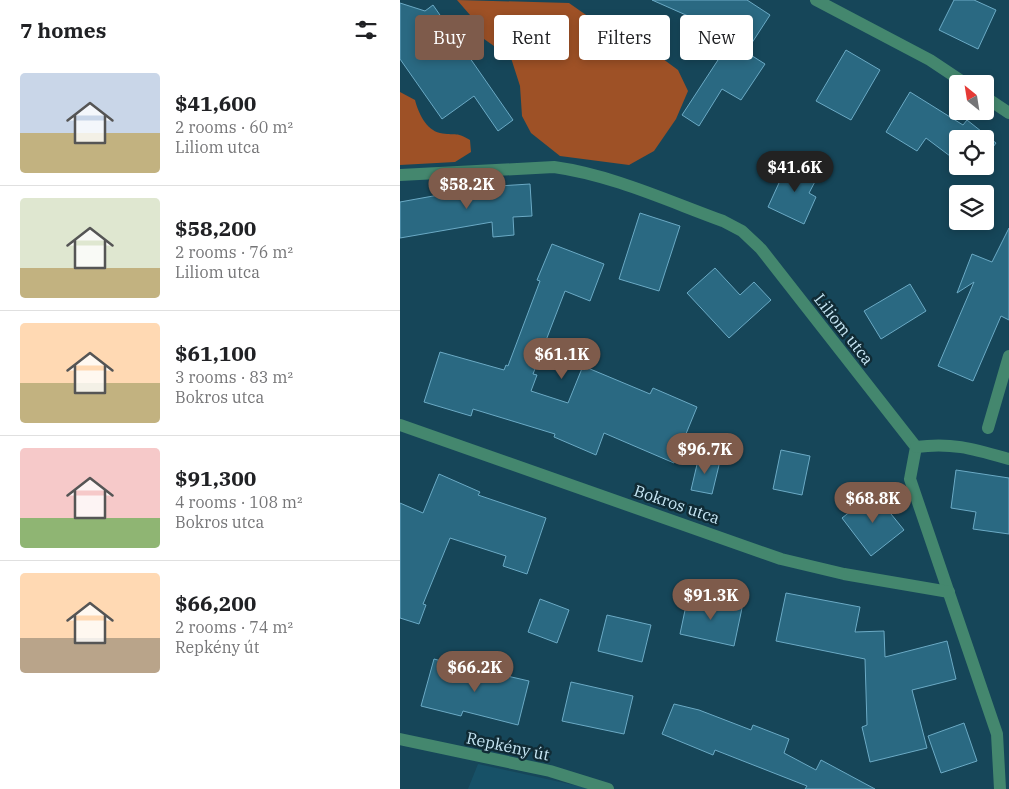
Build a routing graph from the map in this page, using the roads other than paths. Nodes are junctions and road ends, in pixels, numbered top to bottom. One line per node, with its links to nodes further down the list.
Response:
1 (816, 0): 2 (street)
2 (952, 75)
3 (994, 103): 4 (street)
4 (1009, 113)
5 (400, 174): 9 (street, Liliom utca)
6 (1009, 356): 8 (street)
7 (400, 425): 11 (street, Bokros utca)
8 (988, 428)
9 (916, 447): 10 (street); 11 (street)
10 (1009, 459)
11 (949, 592): 14 (street)
12 (400, 739): 13 (street, Repkény út)
13 (608, 789)
14 (1000, 789)

